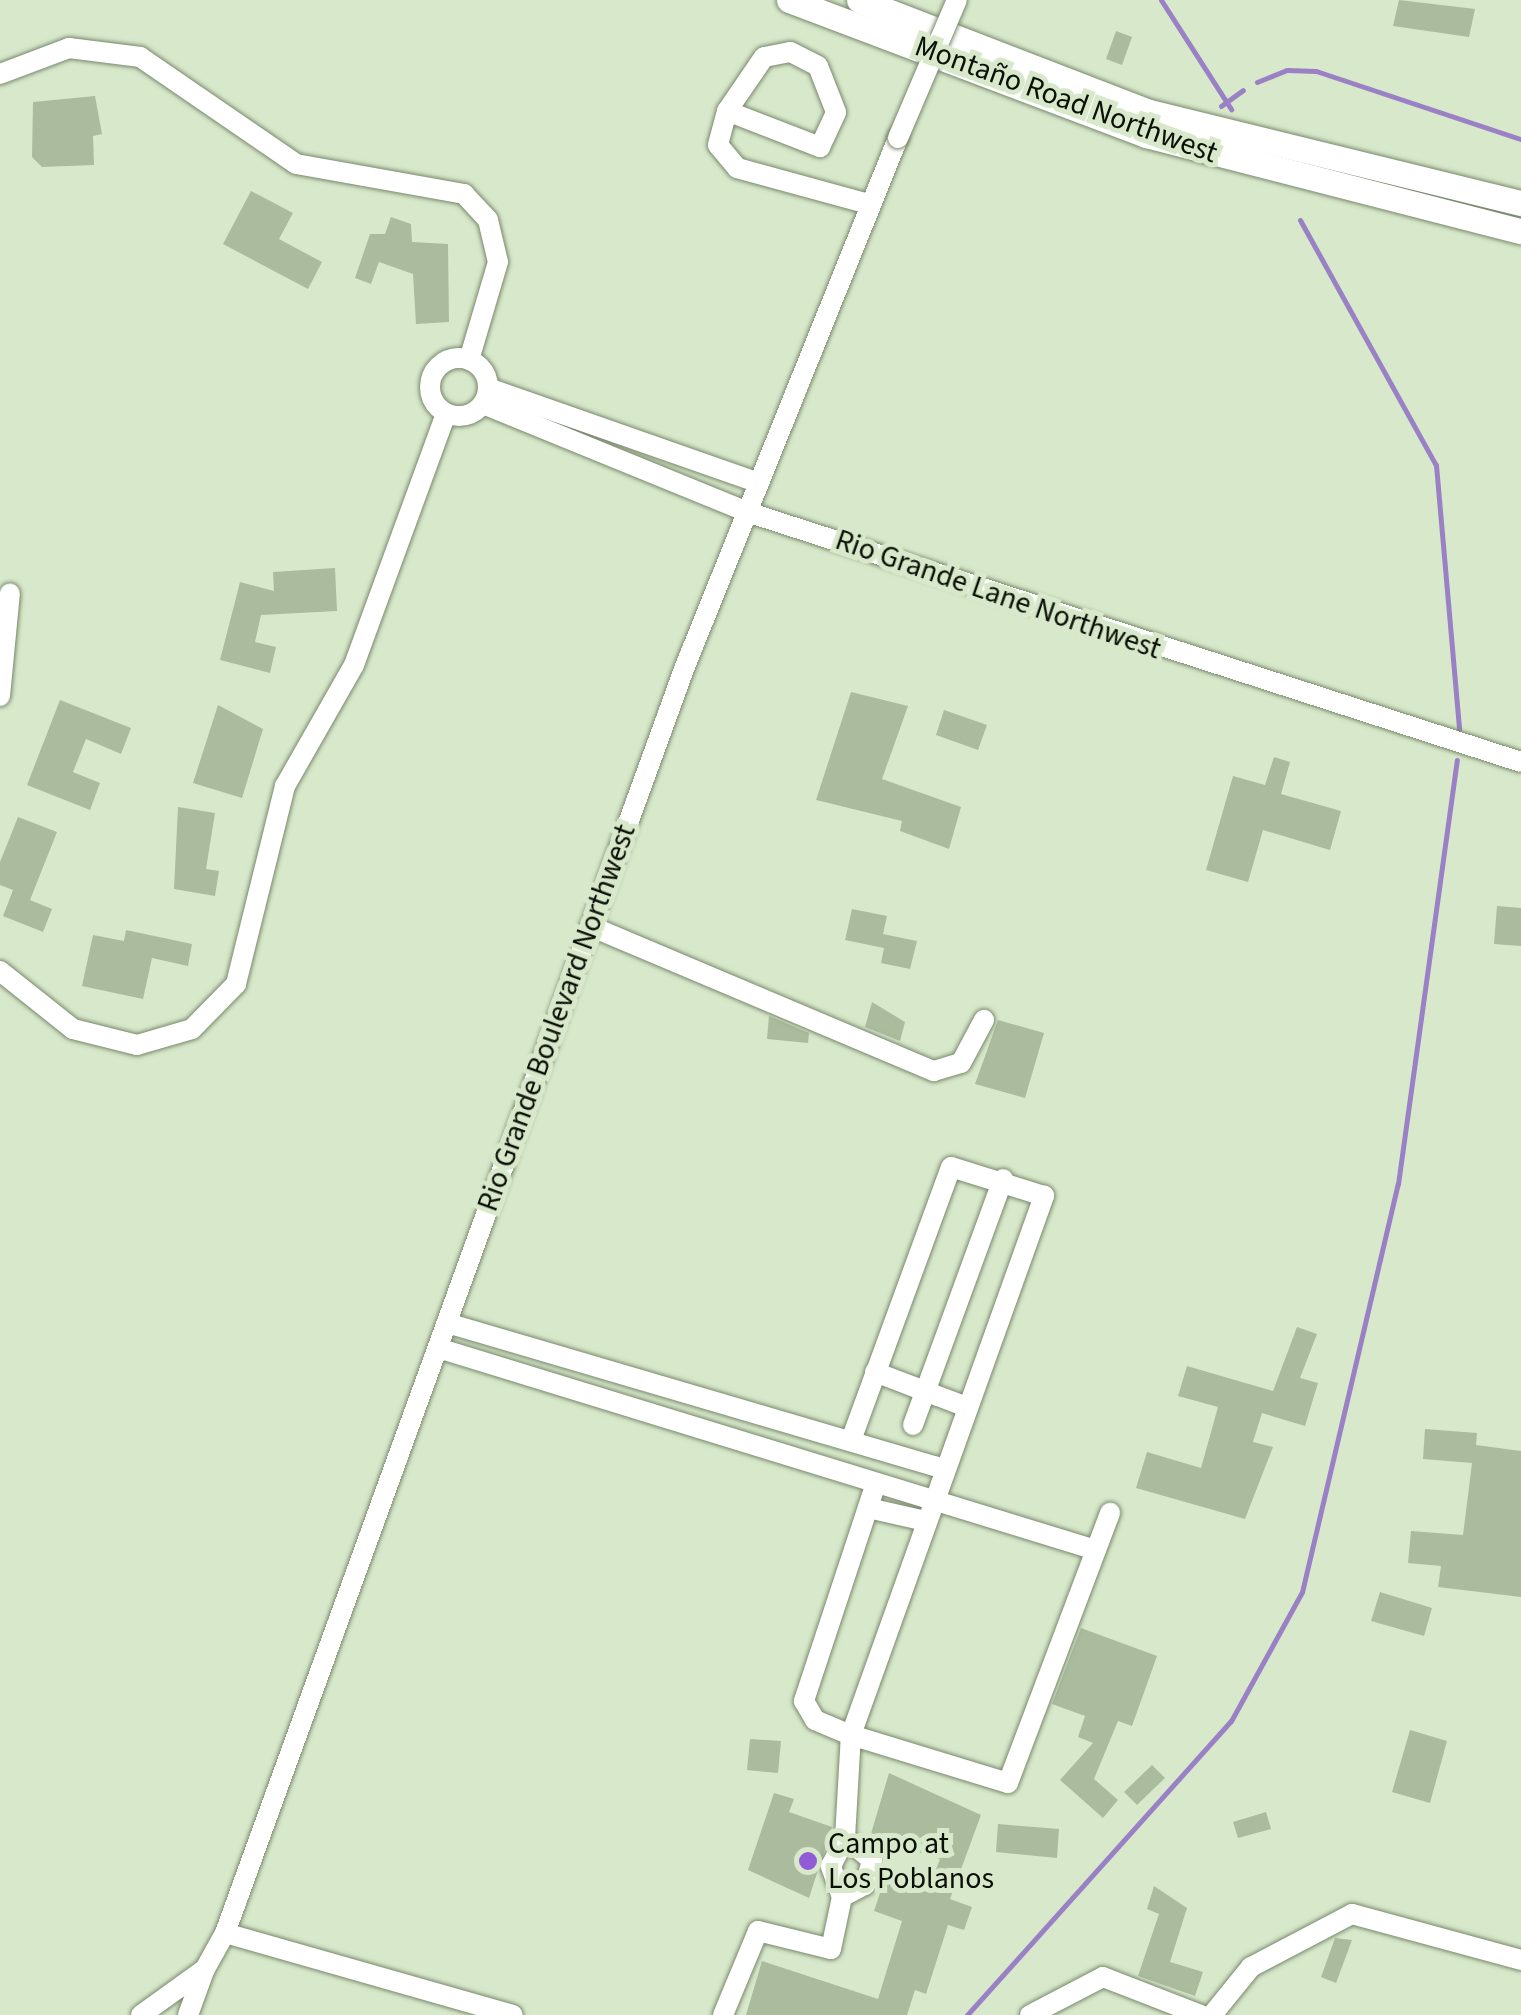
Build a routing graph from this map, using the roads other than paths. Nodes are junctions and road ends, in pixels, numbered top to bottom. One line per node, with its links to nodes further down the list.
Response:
1 (788, 0): 8 (main road, Montaño Road Northwest)
2 (859, 0): 6 (main road, Montaño Road Northwest)
3 (957, 0): 7 (street, Rio Grande Boulevard Northwest, bridge)
4 (0, 74): 9 (street)
5 (727, 111): 5 (street); 7 (street)
6 (1521, 202)
7 (869, 204): 13 (street, Rio Grande Boulevard Northwest)
8 (1521, 231)
9 (469, 360): 10 (street); 11 (street)
10 (485, 396): 11 (street); 12 (street, Rio Grande Lane Northwest)
11 (446, 414): 19 (street)
12 (587, 436): 13 (street, Rio Grande Lane Northwest); 14 (street, Rio Grande Lane Northwest)
13 (759, 484): 14 (street, Rio Grande Boulevard Northwest)
14 (747, 512): 17 (street, Rio Grande Lane Northwest); 18 (street, Rio Grande Boulevard Northwest)
15 (10, 593): 16 (street)
16 (0, 696)
17 (1521, 762)
18 (590, 926): 20 (street); 22 (street, Rio Grande Boulevard Northwest)
19 (0, 971)
20 (984, 1020)
21 (1003, 1179): 24 (street); 25 (street); 26 (street)
22 (447, 1322): 23 (street, Rio Grande Boulevard Northwest); 28 (street)
23 (438, 1348): 30 (street); 39 (street, Rio Grande Boulevard Northwest)
24 (875, 1372): 25 (street); 28 (street)
25 (926, 1392): 26 (street); 27 (street)
26 (964, 1406): 29 (street)
27 (913, 1426)
28 (851, 1440): 29 (street)
29 (941, 1468): 31 (street)
30 (876, 1484): 31 (street); 32 (street)
31 (932, 1499): 34 (street); 35 (street)
32 (868, 1508): 34 (street); 36 (street)
33 (1110, 1513): 35 (street)
34 (925, 1520): 36 (street)
35 (1096, 1550): 36 (street)
36 (851, 1735): 37 (street)
37 (845, 1838): 38 (street); 38 (street)
38 (842, 1897): 45 (street)
39 (225, 1933): 41 (street, Rio Grande Boulevard Northwest); 44 (street)
40 (1521, 1960): 48 (street)
41 (204, 1969): 42 (street, Rio Grande Boulevard Northwest); 43 (street)
42 (142, 2015)
43 (188, 2015)
44 (513, 2015)
45 (723, 2015)
46 (1030, 2015): 47 (street)
47 (1202, 2015)
48 (1212, 2015)

